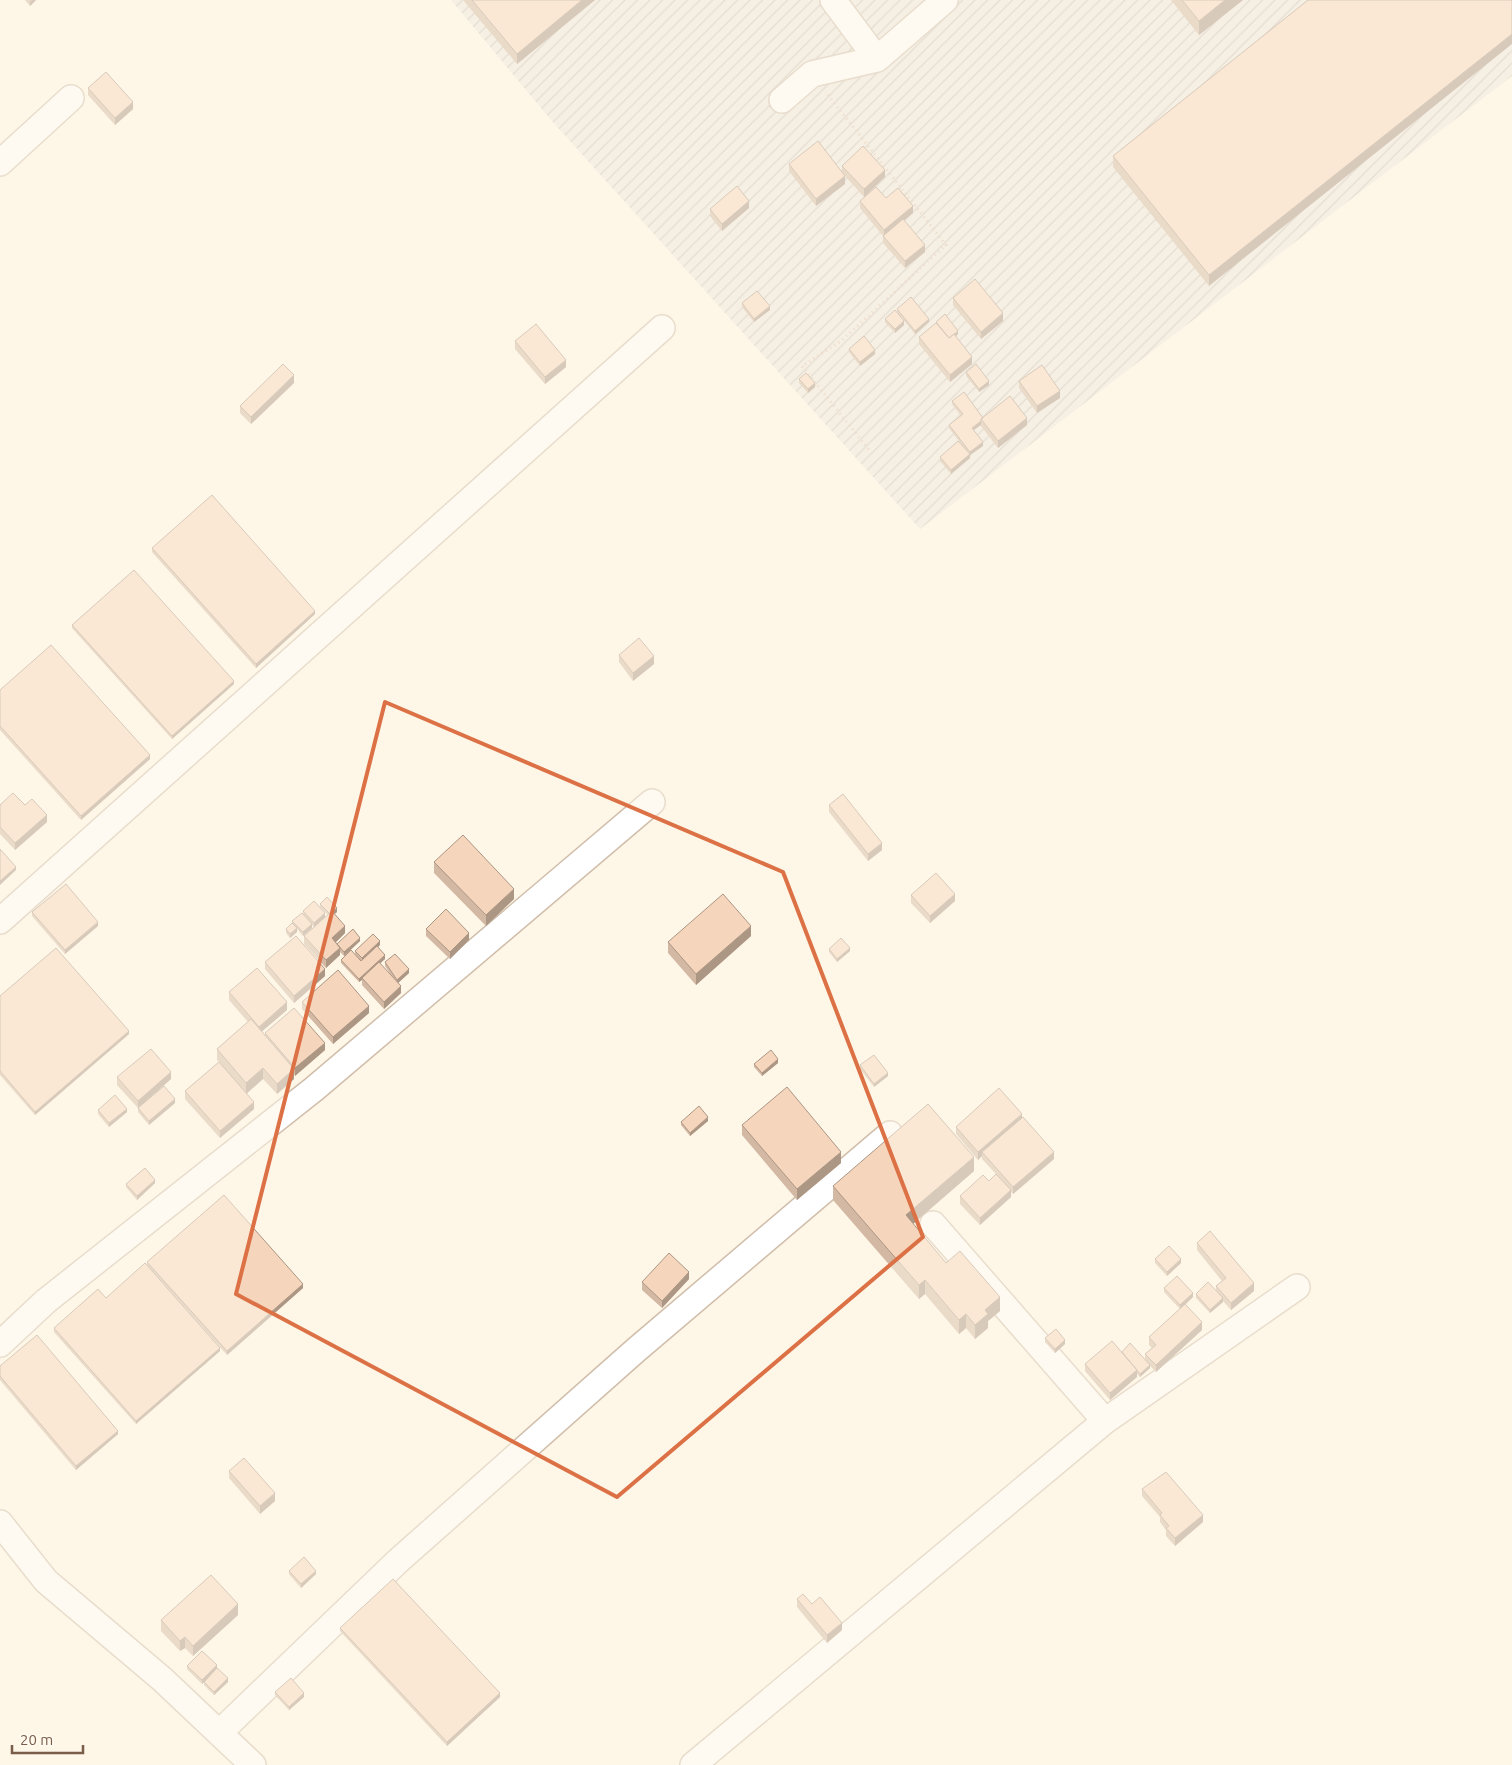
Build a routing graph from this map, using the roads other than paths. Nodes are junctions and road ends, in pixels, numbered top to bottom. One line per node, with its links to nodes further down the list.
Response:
1 (832, 0): 3 (street)
2 (945, 0): 3 (street)
3 (877, 59): 5 (street)
4 (70, 98): 6 (street)
5 (782, 100)
6 (0, 163)
7 (662, 328): 9 (street)
8 (652, 802): 13 (street)
9 (0, 921)
10 (890, 1134): 16 (street)
11 (933, 1224): 14 (street)
12 (1297, 1287): 14 (street)
13 (0, 1344)
14 (1105, 1421): 18 (street)
15 (0, 1523): 16 (street)
16 (219, 1732): 17 (street)
17 (253, 1765)
18 (693, 1765)

